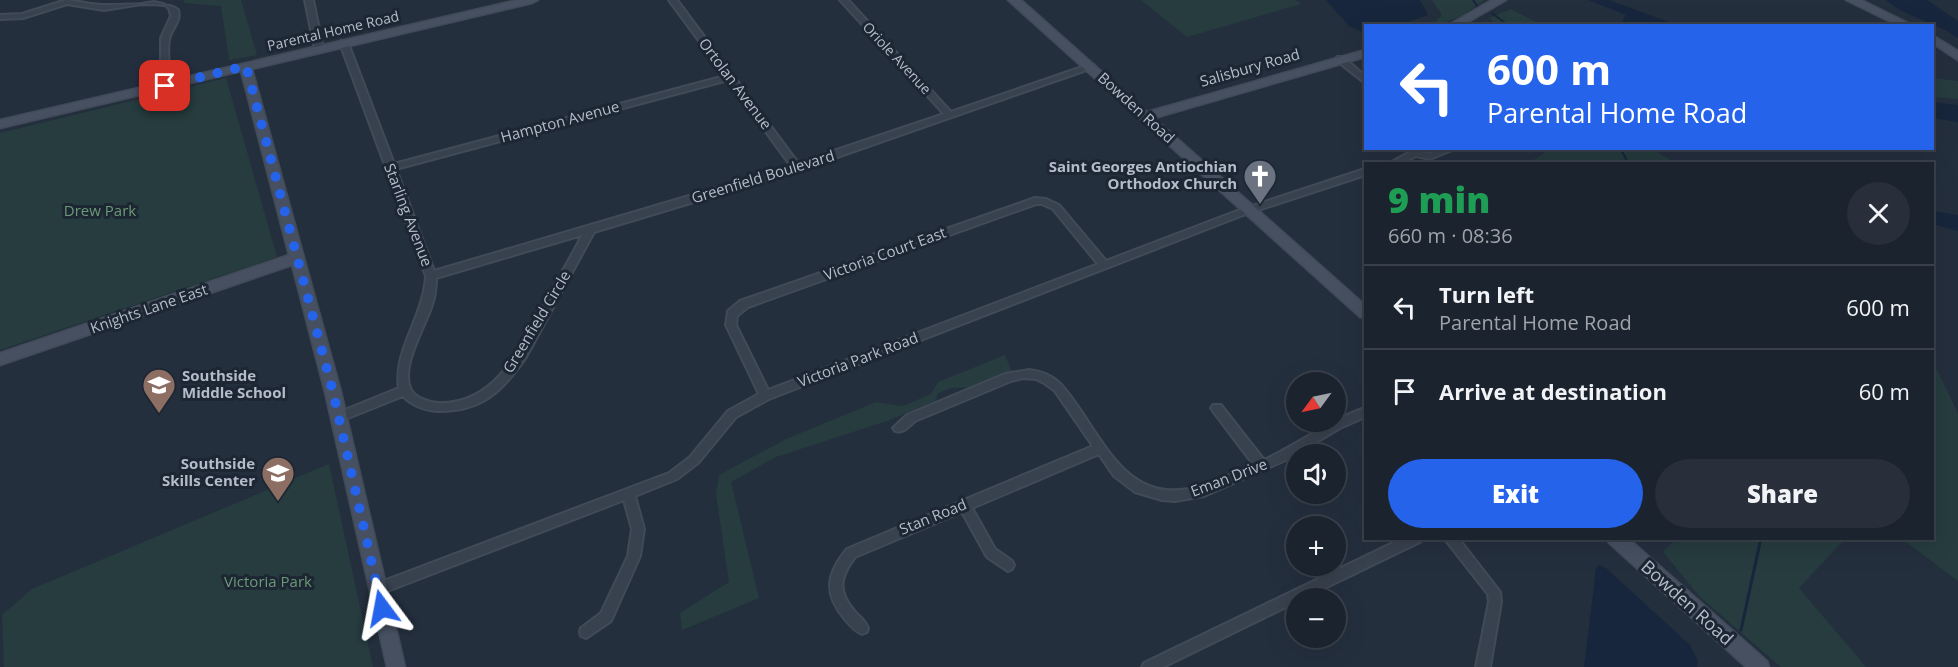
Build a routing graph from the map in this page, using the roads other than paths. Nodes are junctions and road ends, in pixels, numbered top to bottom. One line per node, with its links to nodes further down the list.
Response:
1 (155, 0): 9 (street); 24 (street)
2 (309, 0): 16 (street)
3 (532, 0): 15 (street, Parental Home Road)
4 (673, 0): 22 (street, Ortolan Avenue)
5 (844, 0): 25 (street, Oriole Avenue)
6 (1014, 0): 21 (street, Bowden Road)
7 (1500, 0): 11 (street)
8 (1853, 0): 12 (street)
9 (24, 16): 10 (street); 13 (street)
10 (0, 17)
11 (1456, 24)
12 (1905, 24)
13 (22, 28)
14 (1934, 39): 18 (street)
15 (344, 43): 16 (street, Parental Home Road); 31 (street, Starling Avenue)
16 (319, 49): 20 (street, Parental Home Road)
17 (1364, 52): 19 (street, Salisbury Road)
18 (1958, 56)
19 (1340, 59): 23 (street); 26 (street, Salisbury Road)
20 (246, 66): 24 (street, Parental Home Road); 36 (street)
21 (1091, 67): 25 (street, Greenfield Boulevard); 26 (street, Bowden Road)
22 (730, 77): 31 (street, Hampton Avenue); 32 (street, Ortolan Avenue)
23 (1364, 79)
24 (165, 86): 27 (street, Parental Home Road)
25 (950, 116): 32 (street, Greenfield Boulevard)
26 (1145, 116): 34 (street, Bowden Road)
27 (0, 124)
28 (1447, 150): 29 (street)
29 (1412, 151): 30 (street)
30 (1395, 162)
31 (390, 168): 38 (street, Starling Avenue)
32 (797, 168): 35 (street, Greenfield Boulevard)
33 (1364, 172): 34 (street, Victoria Park Road)
34 (1249, 209): 37 (street, Victoria Park Road); 39 (street, Bowden Road)
35 (590, 229): 38 (street, Greenfield Boulevard); 41 (street, Greenfield Circle)
36 (297, 258): 40 (street, Knights Lane East); 45 (street)
37 (1104, 265): 42 (street, Victoria Park Road); 42 (street, Victoria Court East)
38 (431, 276): 41 (street, Starling Avenue)
39 (1364, 312)
40 (0, 359)
41 (405, 390): 45 (street)
42 (765, 396): 49 (street, Victoria Park Road)
43 (1217, 408): 48 (street)
44 (1364, 412): 48 (street, Eman Drive)
45 (339, 417): 55 (street)
46 (899, 428): 47 (street, Eman Drive)
47 (1099, 449): 48 (street, Eman Drive); 50 (street, Stan Road)
48 (1261, 465)
49 (629, 495): 55 (street, Victoria Park Road); 57 (street)
50 (964, 505): 54 (street); 56 (street, Stan Road)
51 (1412, 540): 59 (street)
52 (1452, 540): 60 (street)
53 (1617, 540): 61 (street, Bowden Road)
54 (1008, 565)
55 (377, 589): 58 (street)
56 (862, 628)
57 (586, 632)
58 (396, 667)
59 (1149, 667)
60 (1483, 667)
61 (1760, 667)

